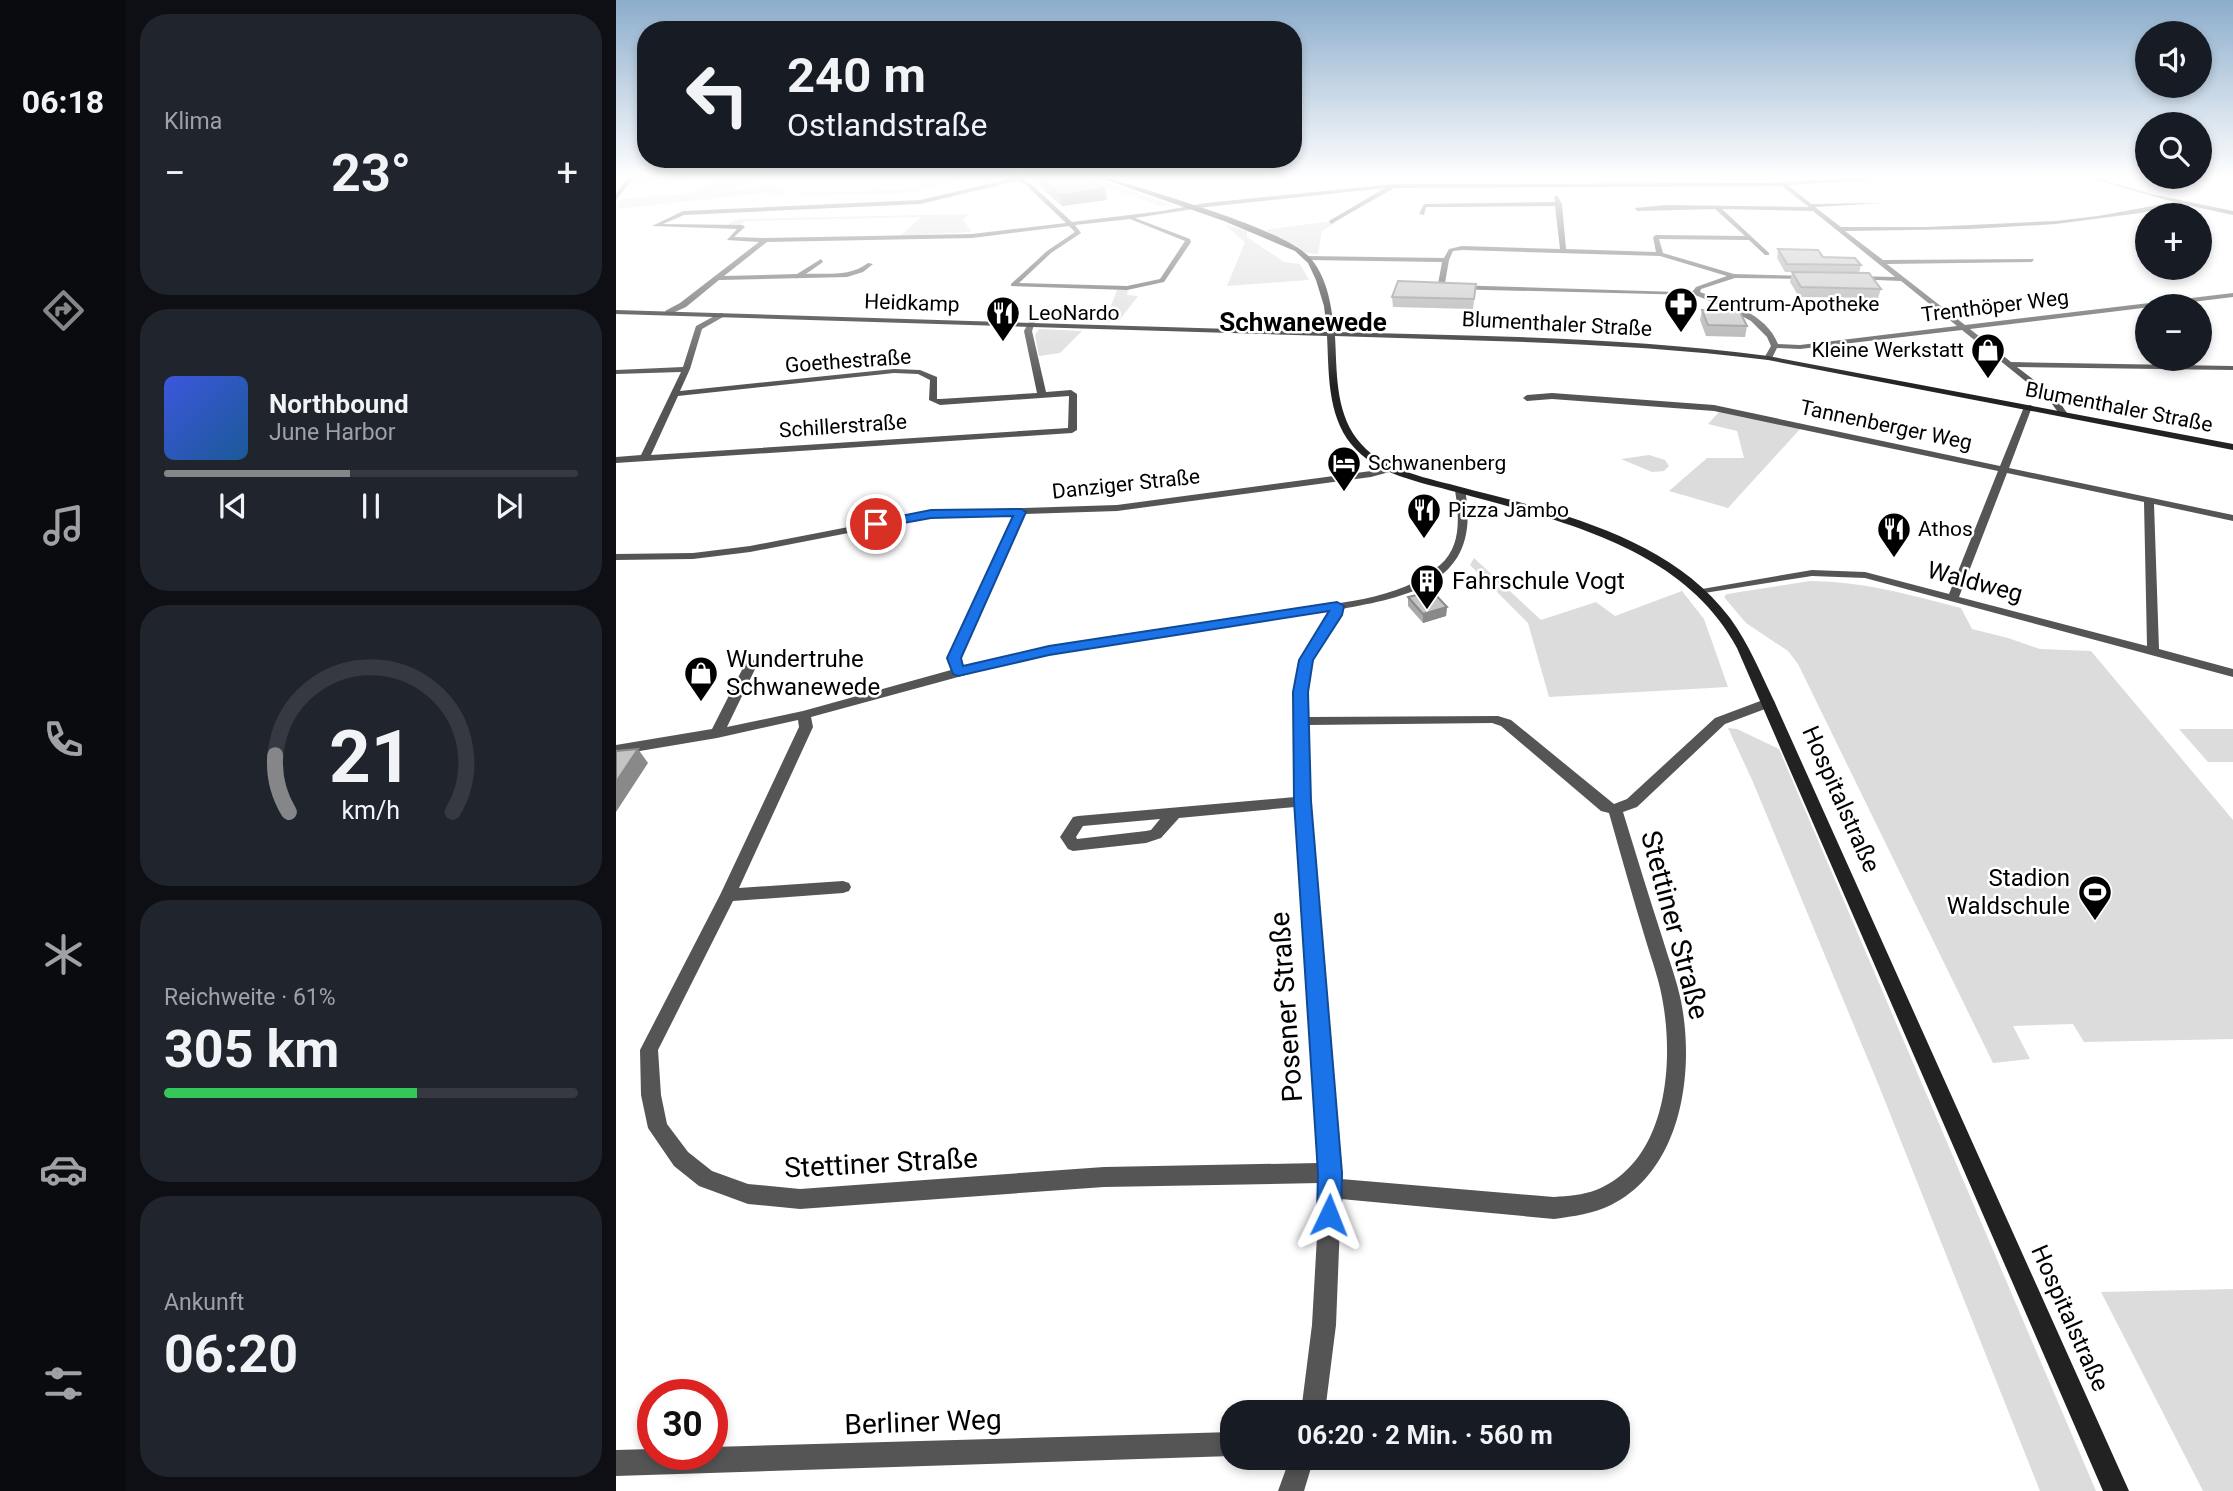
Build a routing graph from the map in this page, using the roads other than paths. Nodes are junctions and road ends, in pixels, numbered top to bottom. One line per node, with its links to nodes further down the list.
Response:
1 (758, 246): 21 (street)
2 (1059, 246): 3 (street)
3 (1185, 246)
4 (1284, 246): 12 (main road)
5 (1563, 246): 9 (street)
6 (1658, 246): 10 (street)
7 (1759, 246): 11 (street)
8 (1863, 246): 16 (street)
9 (1563, 251): 10 (street); 13 (street)
10 (1660, 254): 19 (street)
11 (1767, 254)
12 (1307, 257): 13 (street); 31 (main road, Hospitalstraße)
13 (1446, 260): 24 (street)
14 (2032, 260): 16 (street)
15 (821, 261): 18 (street)
16 (1884, 262): 23 (street)
17 (870, 264): 18 (street)
18 (800, 275): 21 (street)
19 (1734, 276): 20 (street); 24 (street)
20 (1823, 277)
21 (716, 278): 27 (street)
22 (1844, 278): 23 (street)
23 (1905, 279): 30 (street)
24 (1696, 293): 32 (street)
25 (2233, 295): 30 (street, Trenthöper Weg)
26 (616, 312): 27 (main road, Heidkamp)
27 (668, 313): 28 (main road, Heidkamp)
28 (720, 315): 29 (main road, Heidkamp); 36 (street)
29 (1032, 324): 31 (main road, Heidkamp); 39 (street)
30 (1964, 327): 32 (street, Trenthöper Weg); 34 (street)
31 (1332, 334): 33 (main road, Blumenthaler Straße); 46 (main road, Hospitalstraße)
32 (1775, 346): 33 (street)
33 (1768, 358): 41 (main road, Blumenthaler Straße)
34 (2010, 364): 35 (street); 42 (street)
35 (2233, 368)
36 (686, 369): 37 (street); 38 (street)
37 (616, 372)
38 (675, 394): 39 (street, Goethestraße); 44 (street)
39 (1042, 395): 44 (street, Schillerstraße)
40 (1527, 398): 47 (street, Tannenberger Weg)
41 (2028, 407): 42 (main road, Blumenthaler Straße); 47 (street)
42 (2063, 414): 43 (main road, Blumenthaler Straße)
43 (2233, 447)
44 (645, 458): 45 (street, Schillerstraße)
45 (616, 460)
46 (1390, 469): 48 (main road, Hospitalstraße); 50 (street, Danziger Straße)
47 (2006, 469): 49 (street, Tannenberger Weg); 54 (street)
48 (1460, 490): 53 (main road, Hospitalstraße); 55 (street)
49 (2149, 500): 51 (street, Tannenberger Weg); 56 (street)
50 (1021, 512): 52 (street, Danziger Straße); 58 (street)
51 (2233, 519)
52 (616, 556)
53 (1702, 592): 54 (street, Waldweg); 60 (main road, Hospitalstraße)
54 (1953, 598): 56 (street, Waldweg)
55 (1337, 606): 58 (street); 62 (street, Posener Straße)
56 (2153, 651): 59 (street, Waldweg)
57 (743, 656): 63 (street)
58 (958, 671): 61 (street)
59 (2233, 673)
60 (1768, 703): 66 (street, Stettiner Straße); 76 (main road, Hospitalstraße)
61 (804, 715): 63 (street); 69 (street, Stettiner Straße)
62 (1301, 720): 65 (street, Posener Straße); 66 (street)
63 (717, 734): 64 (street)
64 (616, 750)
65 (1302, 801): 67 (street); 70 (street, Posener Straße)
66 (1615, 809): 70 (street, Stettiner Straße)
67 (1175, 812): 67 (street)
68 (843, 887): 69 (street)
69 (728, 895): 70 (street, Stettiner Straße)
70 (1330, 1180): 71 (street, Posener Straße)
71 (1315, 1400)
72 (1220, 1444): 73 (street, Berliner Weg)
73 (616, 1463)
74 (1298, 1470): 75 (street)
75 (1291, 1491)
76 (2116, 1491)

